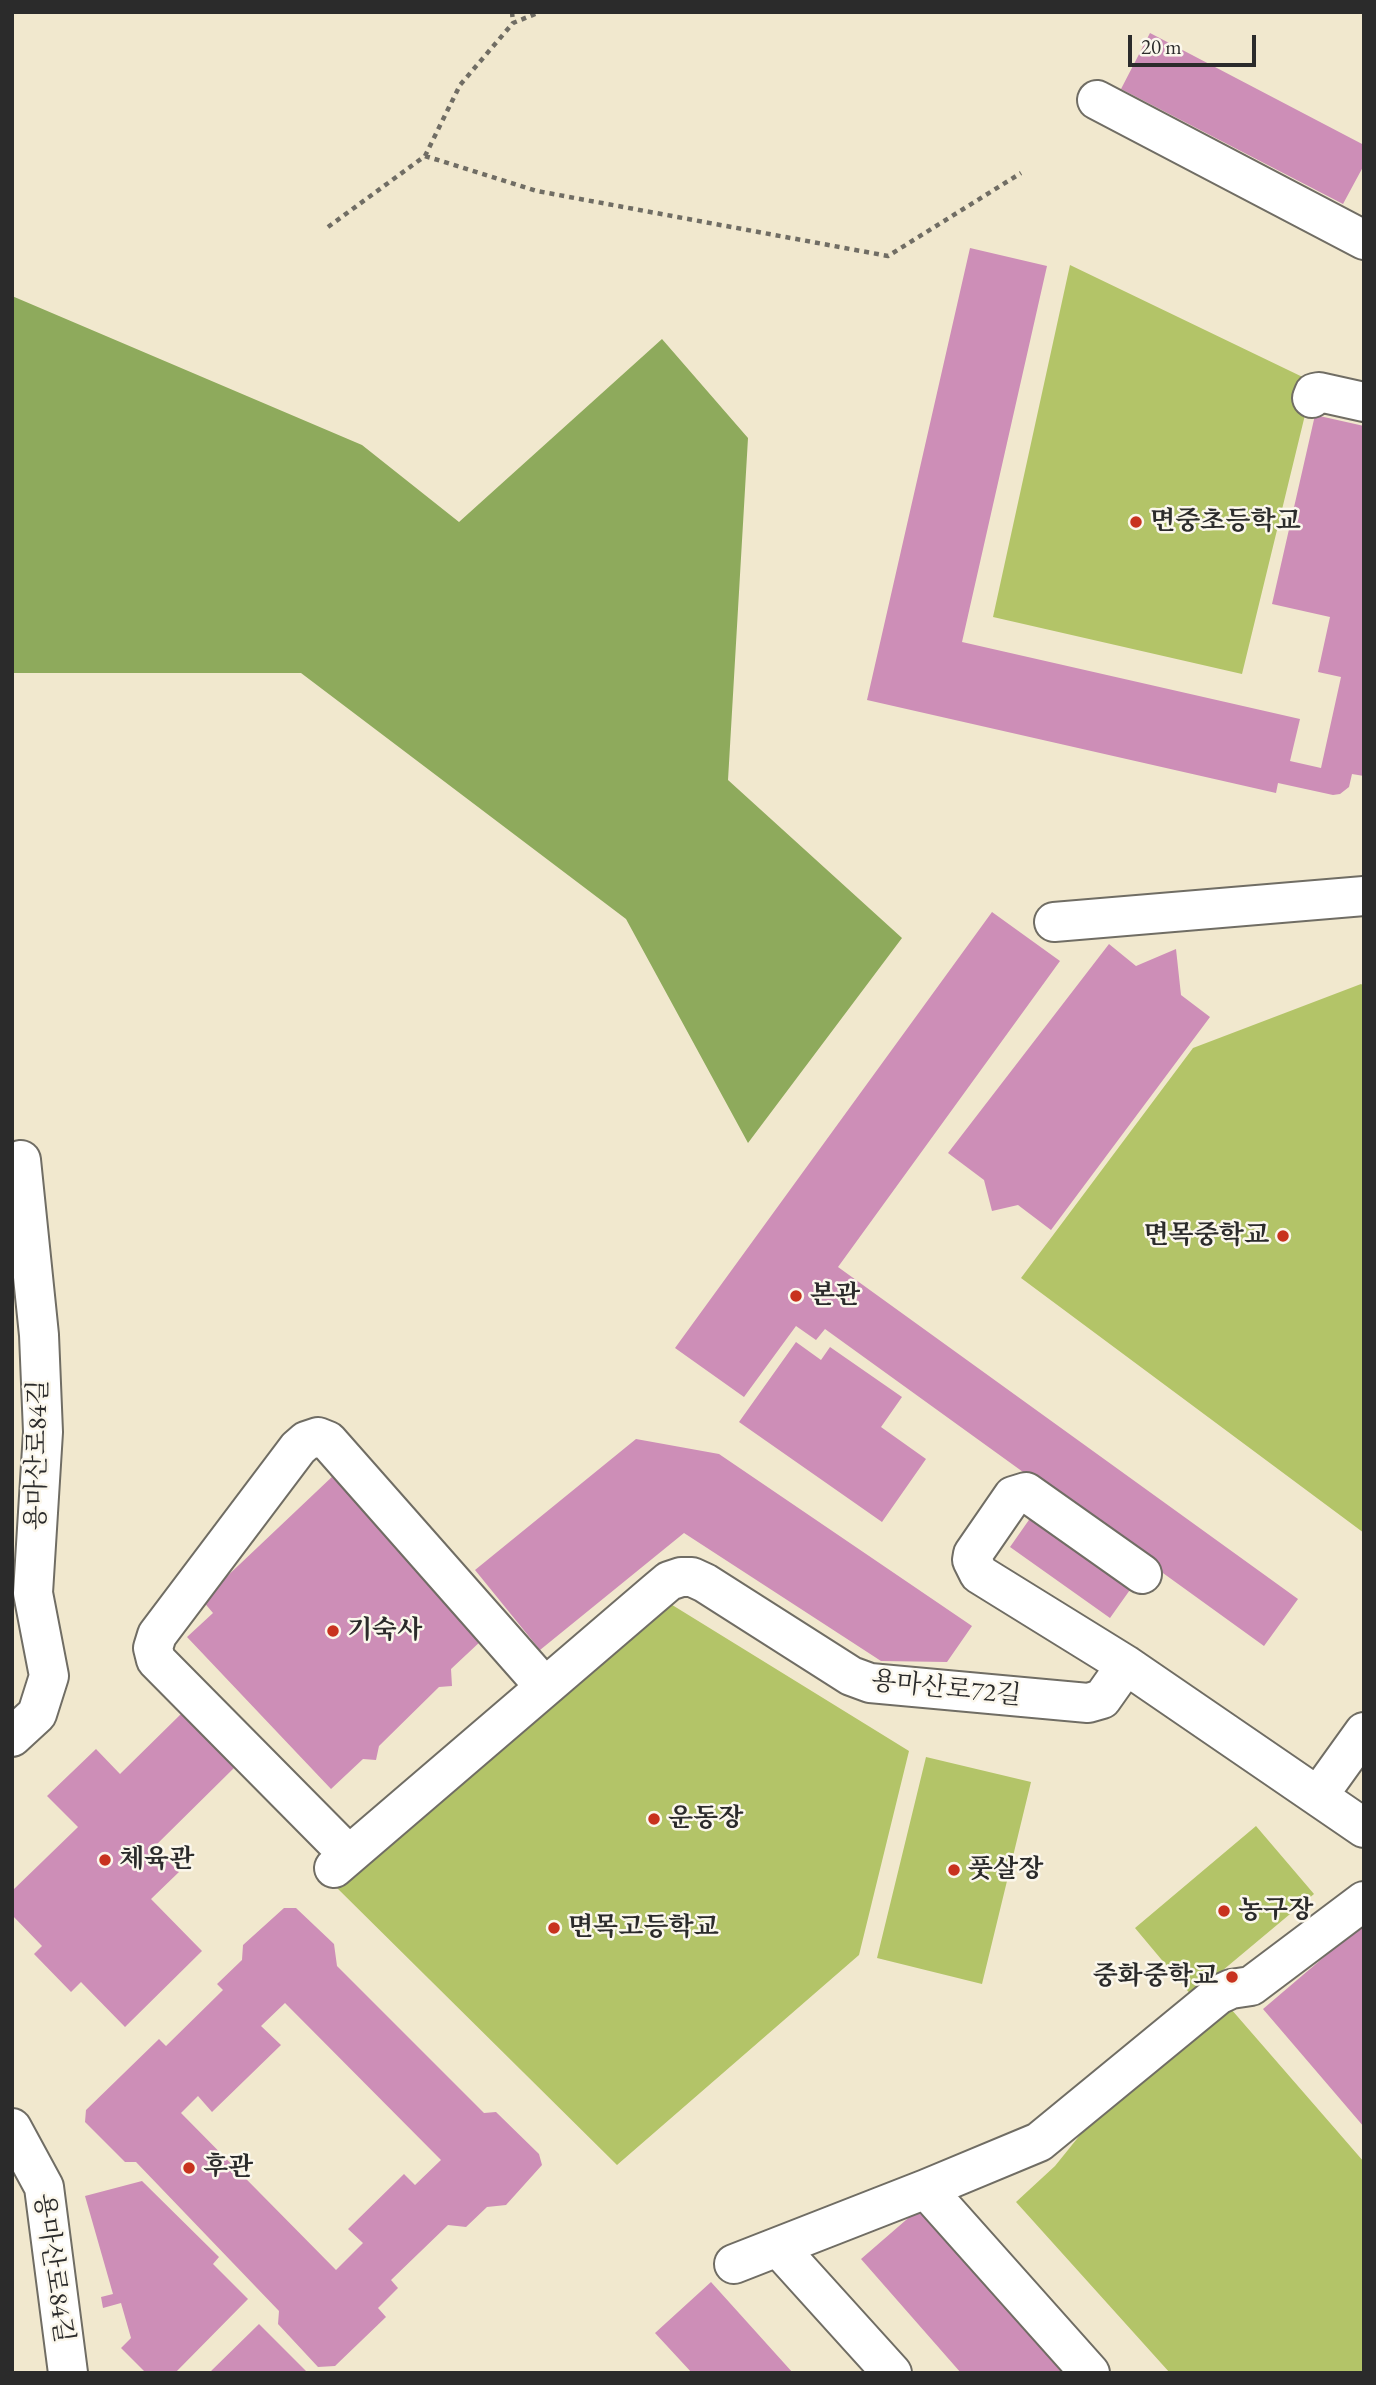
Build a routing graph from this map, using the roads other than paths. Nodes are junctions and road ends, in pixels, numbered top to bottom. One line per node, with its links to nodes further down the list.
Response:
1 (1097, 100): 2 (street)
2 (1364, 240)
3 (1312, 398): 4 (street)
4 (1364, 402)
5 (1364, 896): 6 (street)
6 (1054, 922)
7 (22, 1160): 12 (street, 용마산로84길)
8 (1142, 1574): 9 (street)
9 (1126, 1665): 10 (street, 용마산로72길); 13 (street)
10 (545, 1687): 10 (street)
11 (1364, 1732): 13 (street)
12 (12, 1737)
13 (1318, 1796): 14 (street)
14 (1364, 1828)
15 (1364, 1901): 17 (street)
16 (12, 2128): 20 (street, 용마산로84길)
17 (926, 2189): 18 (street); 22 (street)
18 (778, 2247): 19 (street); 21 (street)
19 (734, 2264)
20 (68, 2373)
21 (892, 2373)
22 (1090, 2373)

